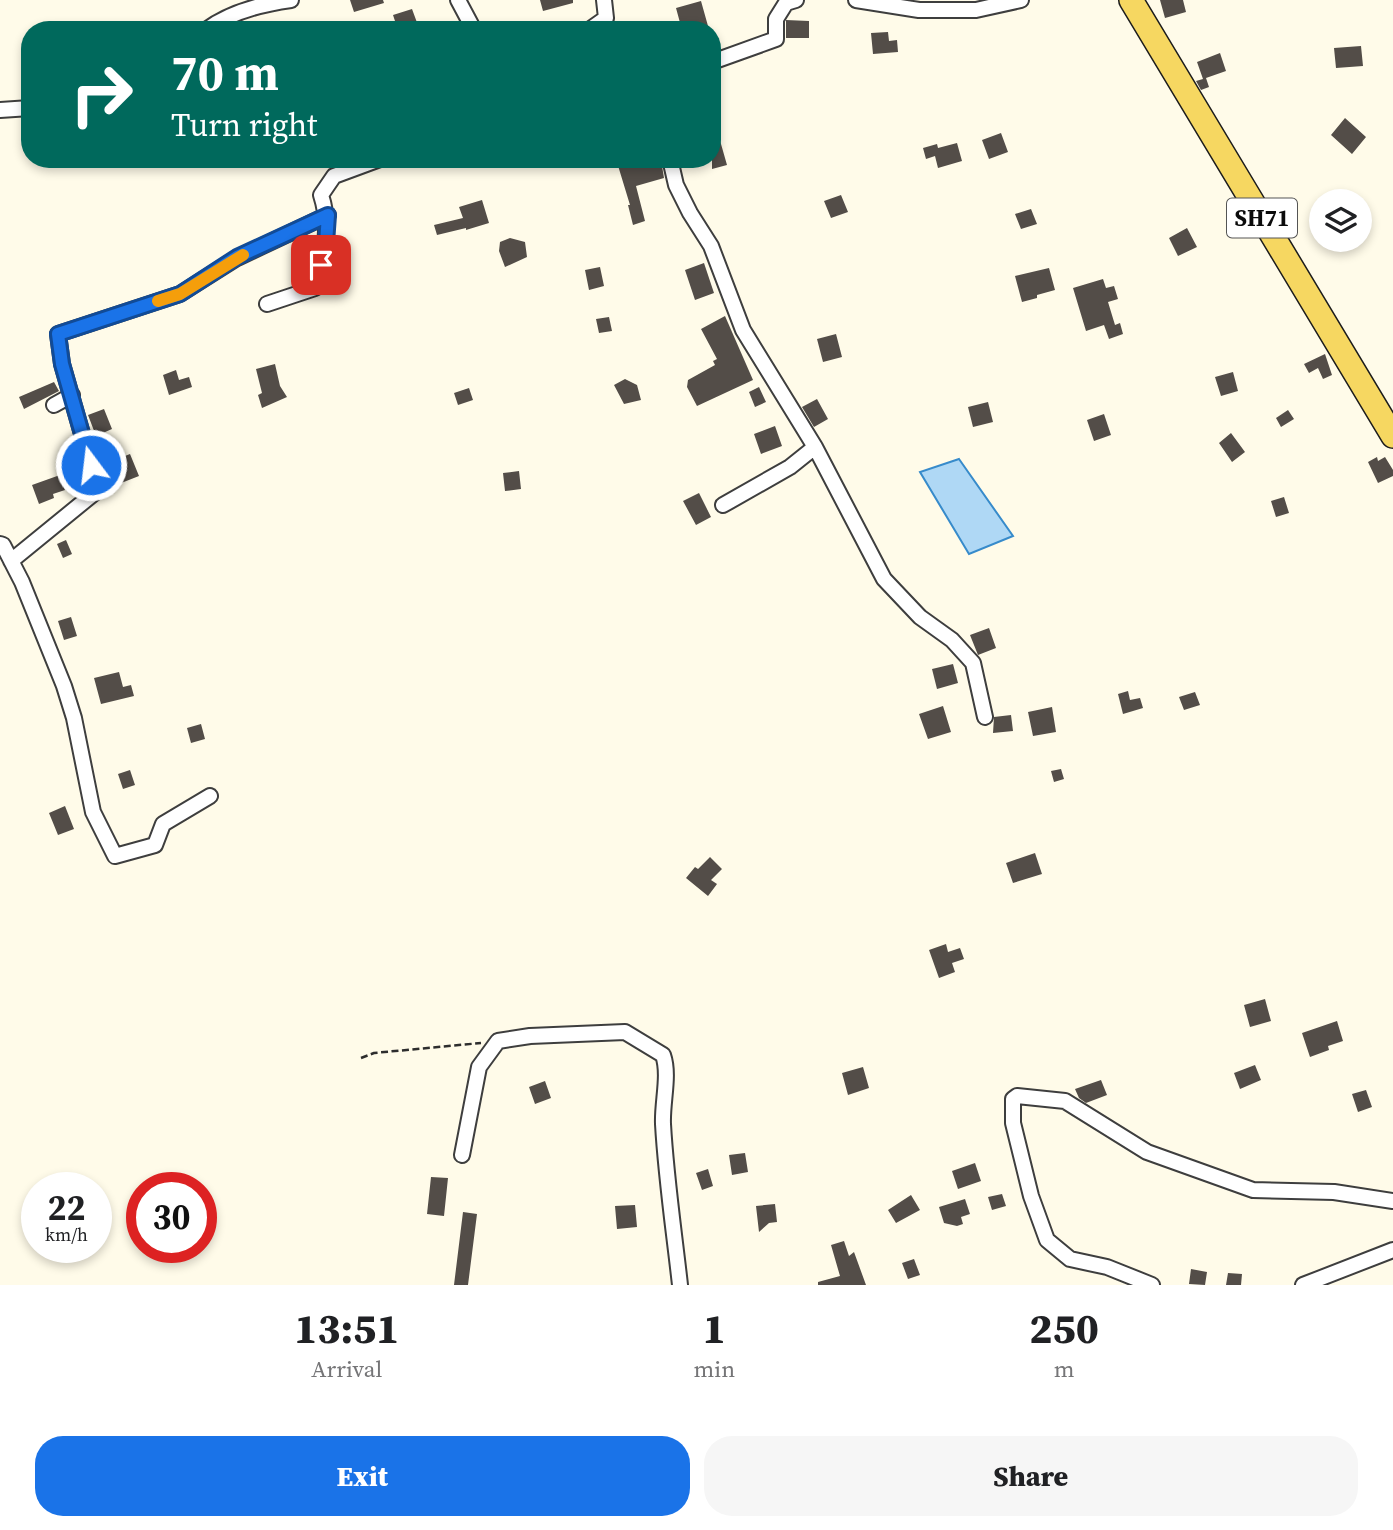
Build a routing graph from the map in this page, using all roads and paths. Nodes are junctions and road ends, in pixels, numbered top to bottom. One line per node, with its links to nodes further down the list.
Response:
1 (291, 0): 8 (street)
2 (458, 0): 9 (street)
3 (604, 0): 10 (street)
4 (796, 0): 11 (street)
5 (856, 0): 6 (street)
6 (1021, 0)
7 (1131, 0): 20 (main road, SH71)
8 (219, 21)
9 (469, 21)
10 (602, 21)
11 (721, 59)
12 (21, 109): 13 (street)
13 (0, 110)
14 (356, 168): 16 (street)
15 (672, 168): 21 (street)
16 (328, 215): 17 (street); 18 (street)
17 (267, 304)
18 (72, 395): 19 (street); 24 (street)
19 (54, 405)
20 (1393, 436)
21 (815, 447): 22 (street); 25 (street)
22 (723, 505)
23 (0, 544): 24 (street)
24 (11, 561): 26 (street)
25 (985, 717)
26 (210, 796)
27 (498, 1041): 28 (path); 29 (street); 32 (street)
28 (361, 1058)
29 (462, 1155)
30 (1393, 1201): 33 (street)
31 (1393, 1250): 34 (street)
32 (680, 1285)
33 (1152, 1285)
34 (1303, 1285)

